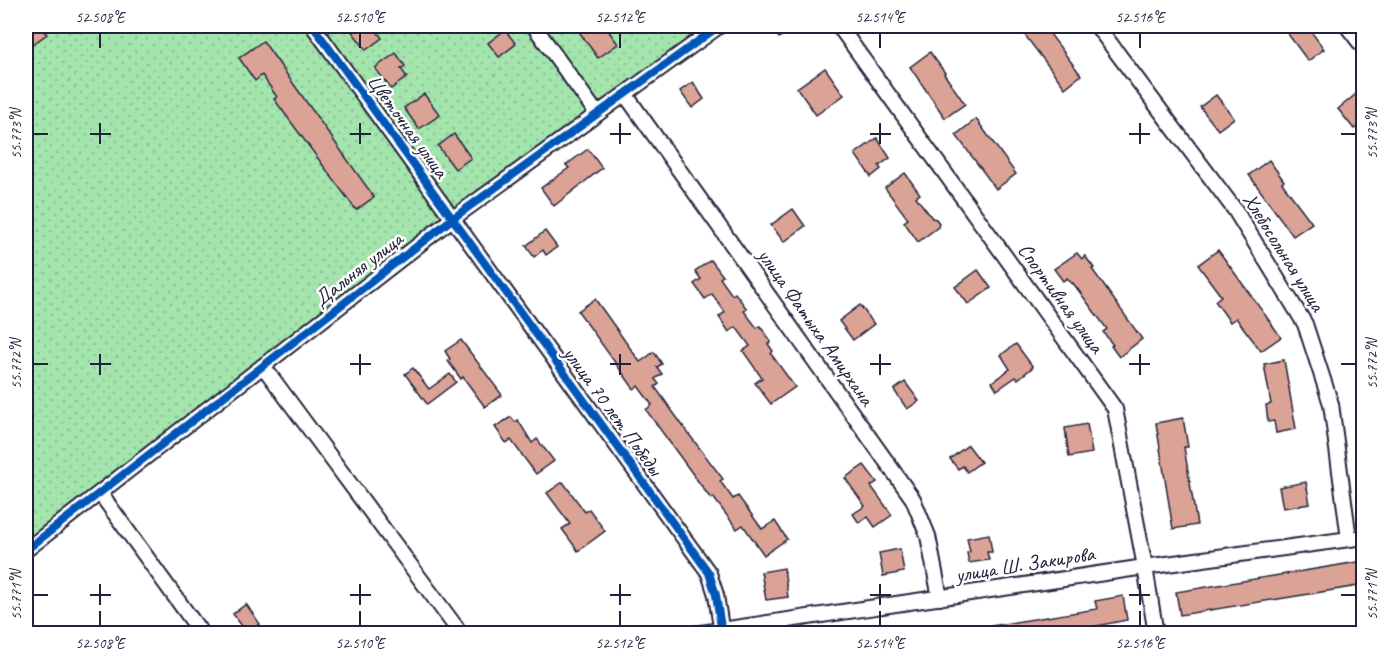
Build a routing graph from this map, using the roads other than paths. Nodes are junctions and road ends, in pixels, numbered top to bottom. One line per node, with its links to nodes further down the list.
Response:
1 (313, 26): 10 (street, Цветочная улица)
2 (534, 26): 9 (street)
3 (719, 26): 8 (street, Дальняя улица)
4 (839, 26): 16 (street, Спортивная улица)
5 (1097, 26): 14 (street, Хлебосольная улица)
6 (1347, 26): 7 (street)
7 (1364, 48)
8 (625, 94): 9 (street, Дальняя улица); 17 (street, улица Фатыха Амирхана)
9 (597, 114): 10 (street, Дальняя улица)
10 (452, 219): 11 (street, Дальняя улица); 18 (street, улица 70 лет Победы)
11 (263, 366): 12 (street, Дальняя улица); 20 (street)
12 (100, 492): 15 (street, Дальняя улица); 19 (street)
13 (1364, 537): 14 (street, улица Ш. Закирова)
14 (1349, 539): 16 (street, улица Ш. Закирова)
15 (26, 550)
16 (1145, 567): 17 (street, улица Ш. Закирова); 22 (street, Спортивная улица)
17 (940, 598): 18 (street, улица Ш. Закирова)
18 (722, 631): 21 (street, улица Ш. Закирова)
19 (202, 633)
20 (461, 633)
21 (694, 633)
22 (1156, 633)

